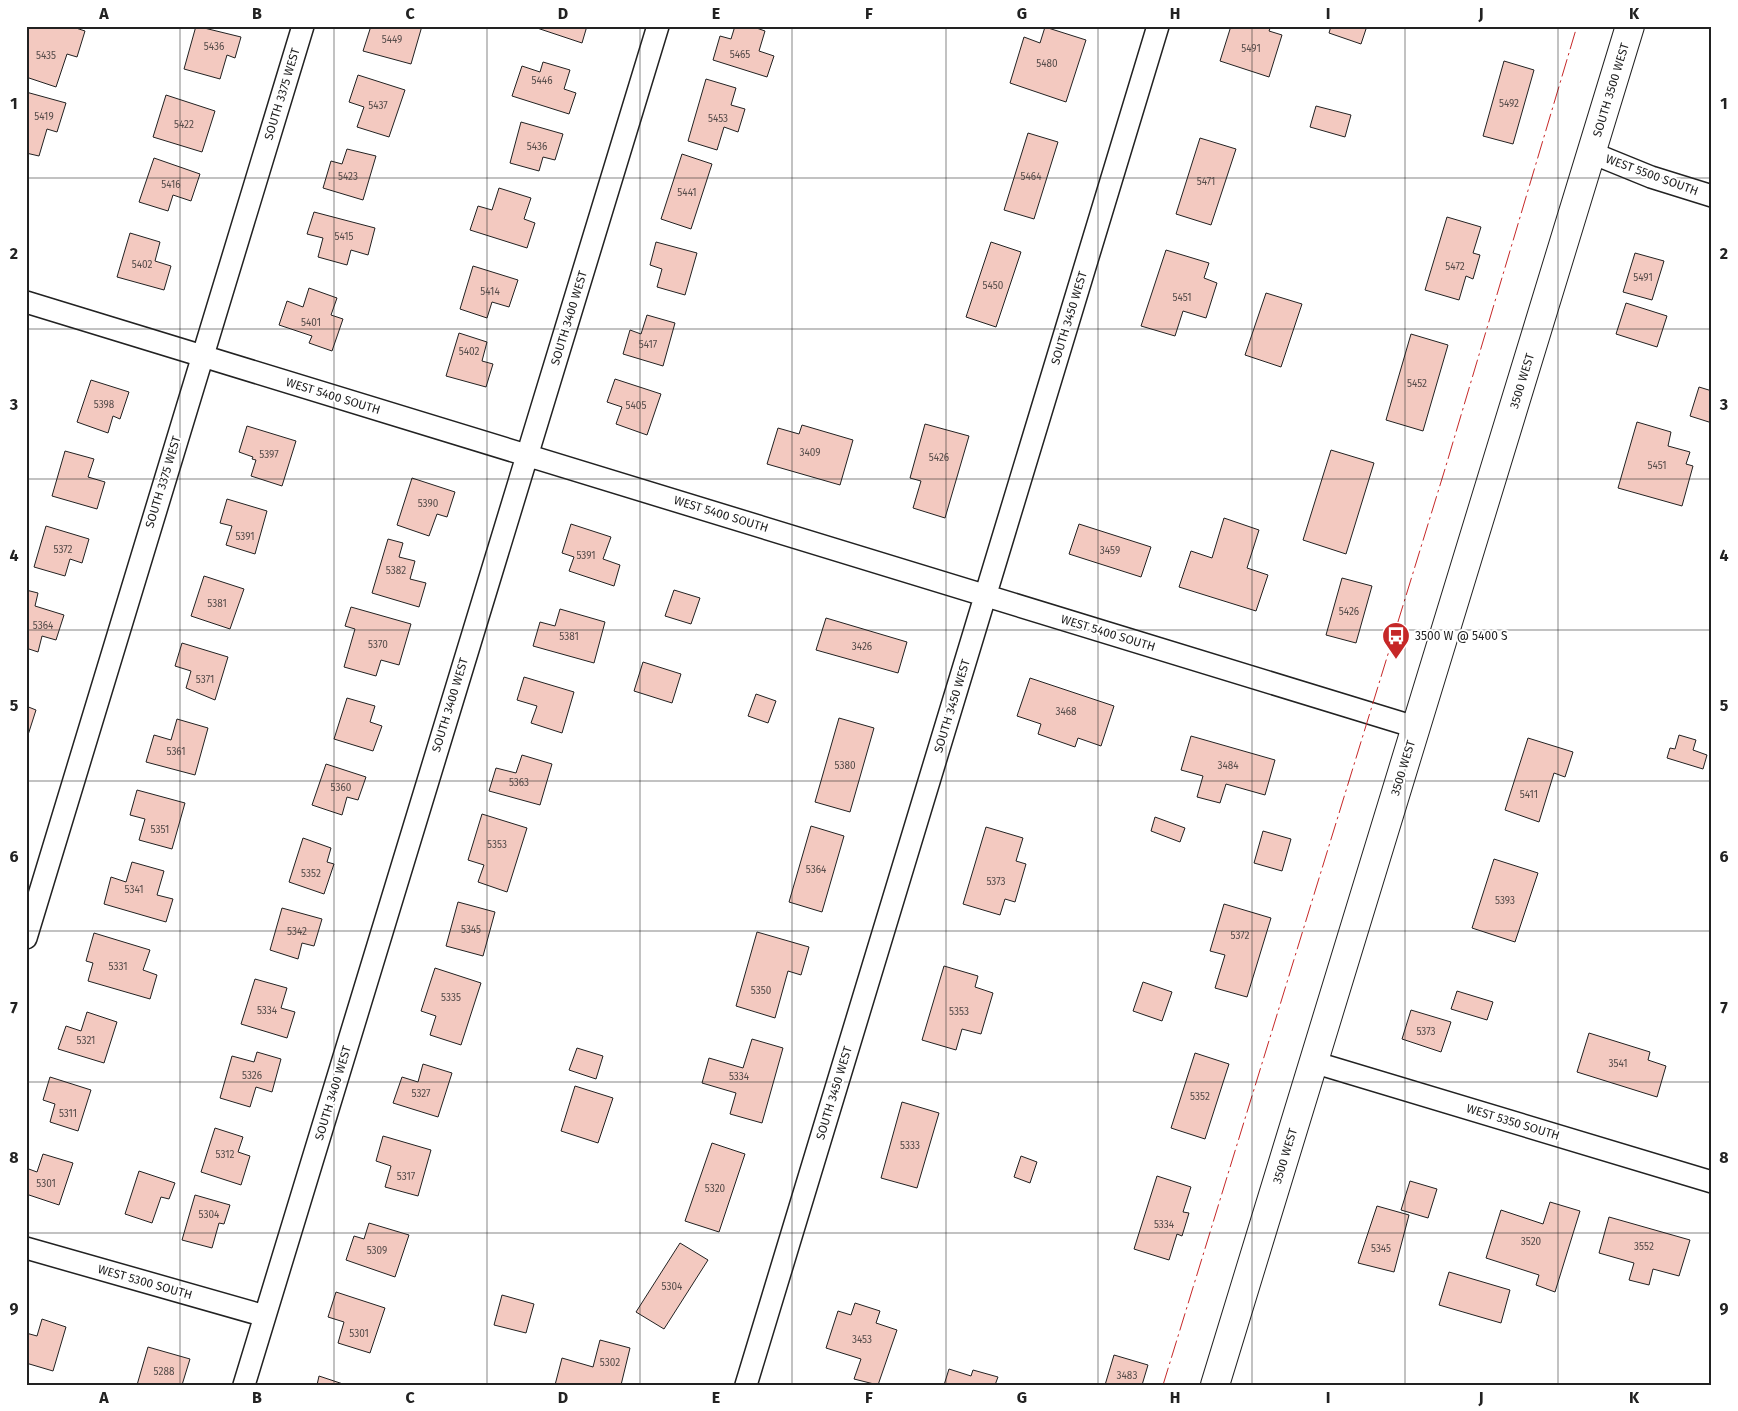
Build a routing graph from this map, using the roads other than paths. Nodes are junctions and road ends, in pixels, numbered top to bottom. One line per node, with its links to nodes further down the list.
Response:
1 (303, 26): 8 (street, SOUTH 3375 WEST)
2 (658, 26): 9 (street, SOUTH 3400 WEST)
3 (1158, 26): 10 (street, SOUTH 3450 WEST)
4 (1630, 26): 5 (main road, SOUTH 3500 WEST)
5 (1592, 153): 6 (street, WEST 5500 SOUTH); 11 (main road, 3500 WEST)
6 (1712, 196)
7 (26, 302): 8 (street, WEST 5400 SOUTH)
8 (202, 356): 9 (street, WEST 5400 SOUTH); 12 (street, SOUTH 3375 WEST)
9 (527, 455): 10 (street, WEST 5400 SOUTH); 16 (street, SOUTH 3400 WEST)
10 (985, 595): 11 (street, WEST 5400 SOUTH); 18 (street, SOUTH 3450 WEST)
11 (1415, 727): 13 (main road, 3500 WEST)
12 (26, 938)
13 (1313, 1062): 14 (street, WEST 5350 SOUTH); 19 (main road, 3500 WEST)
14 (1712, 1182)
15 (26, 1248): 16 (street, WEST 5300 SOUTH)
16 (265, 1316): 17 (street, SOUTH 3400 WEST)
17 (244, 1385)
18 (746, 1385)
19 (1216, 1385)

